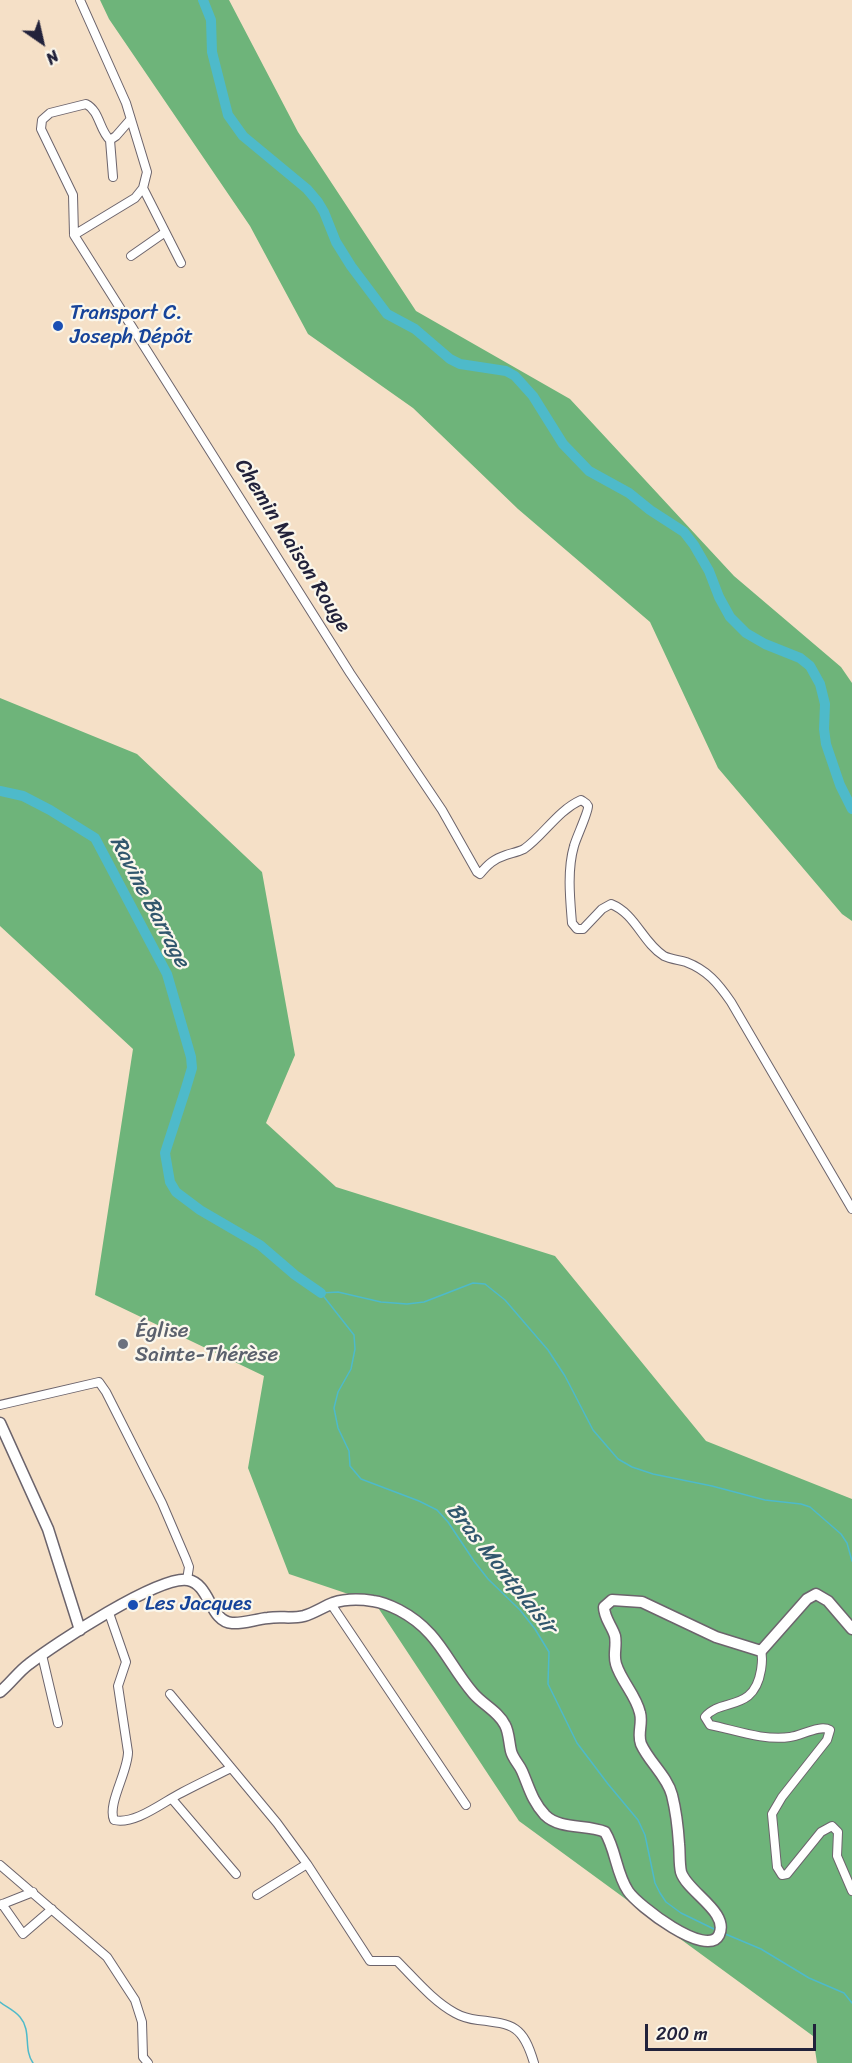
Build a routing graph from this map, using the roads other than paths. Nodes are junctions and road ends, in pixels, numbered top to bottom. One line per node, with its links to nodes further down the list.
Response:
1 (80, 0): 2 (street)
2 (130, 120): 3 (street); 5 (street)
3 (110, 140): 4 (street); 7 (street)
4 (113, 177)
5 (142, 188): 6 (street); 7 (street)
6 (164, 232): 8 (street); 9 (street)
7 (74, 235): 10 (street, Chemin Maison Rouge)
8 (131, 256)
9 (181, 263)
10 (852, 1209)
11 (0, 1405): 13 (street)
12 (0, 1423): 17 (main road)
13 (187, 1580): 14 (main road); 15 (main road)
14 (331, 1604): 18 (main road); 25 (street)
15 (109, 1612): 17 (main road); 24 (street)
16 (852, 1629): 18 (main road)
17 (80, 1630): 19 (main road)
18 (761, 1651): 29 (street)
19 (42, 1655): 20 (main road); 22 (street)
20 (0, 1692)
21 (170, 1694): 23 (street)
22 (58, 1723)
23 (231, 1768): 24 (street); 26 (street)
24 (171, 1799): 28 (street)
25 (466, 1805)
26 (307, 1864): 31 (street); 35 (street)
27 (0, 1865): 30 (street)
28 (236, 1874)
29 (852, 1891)
30 (33, 1892): 32 (street); 33 (street)
31 (257, 1895)
32 (1, 1905): 33 (street)
33 (52, 1909): 34 (street)
34 (148, 2063)
35 (534, 2063)

